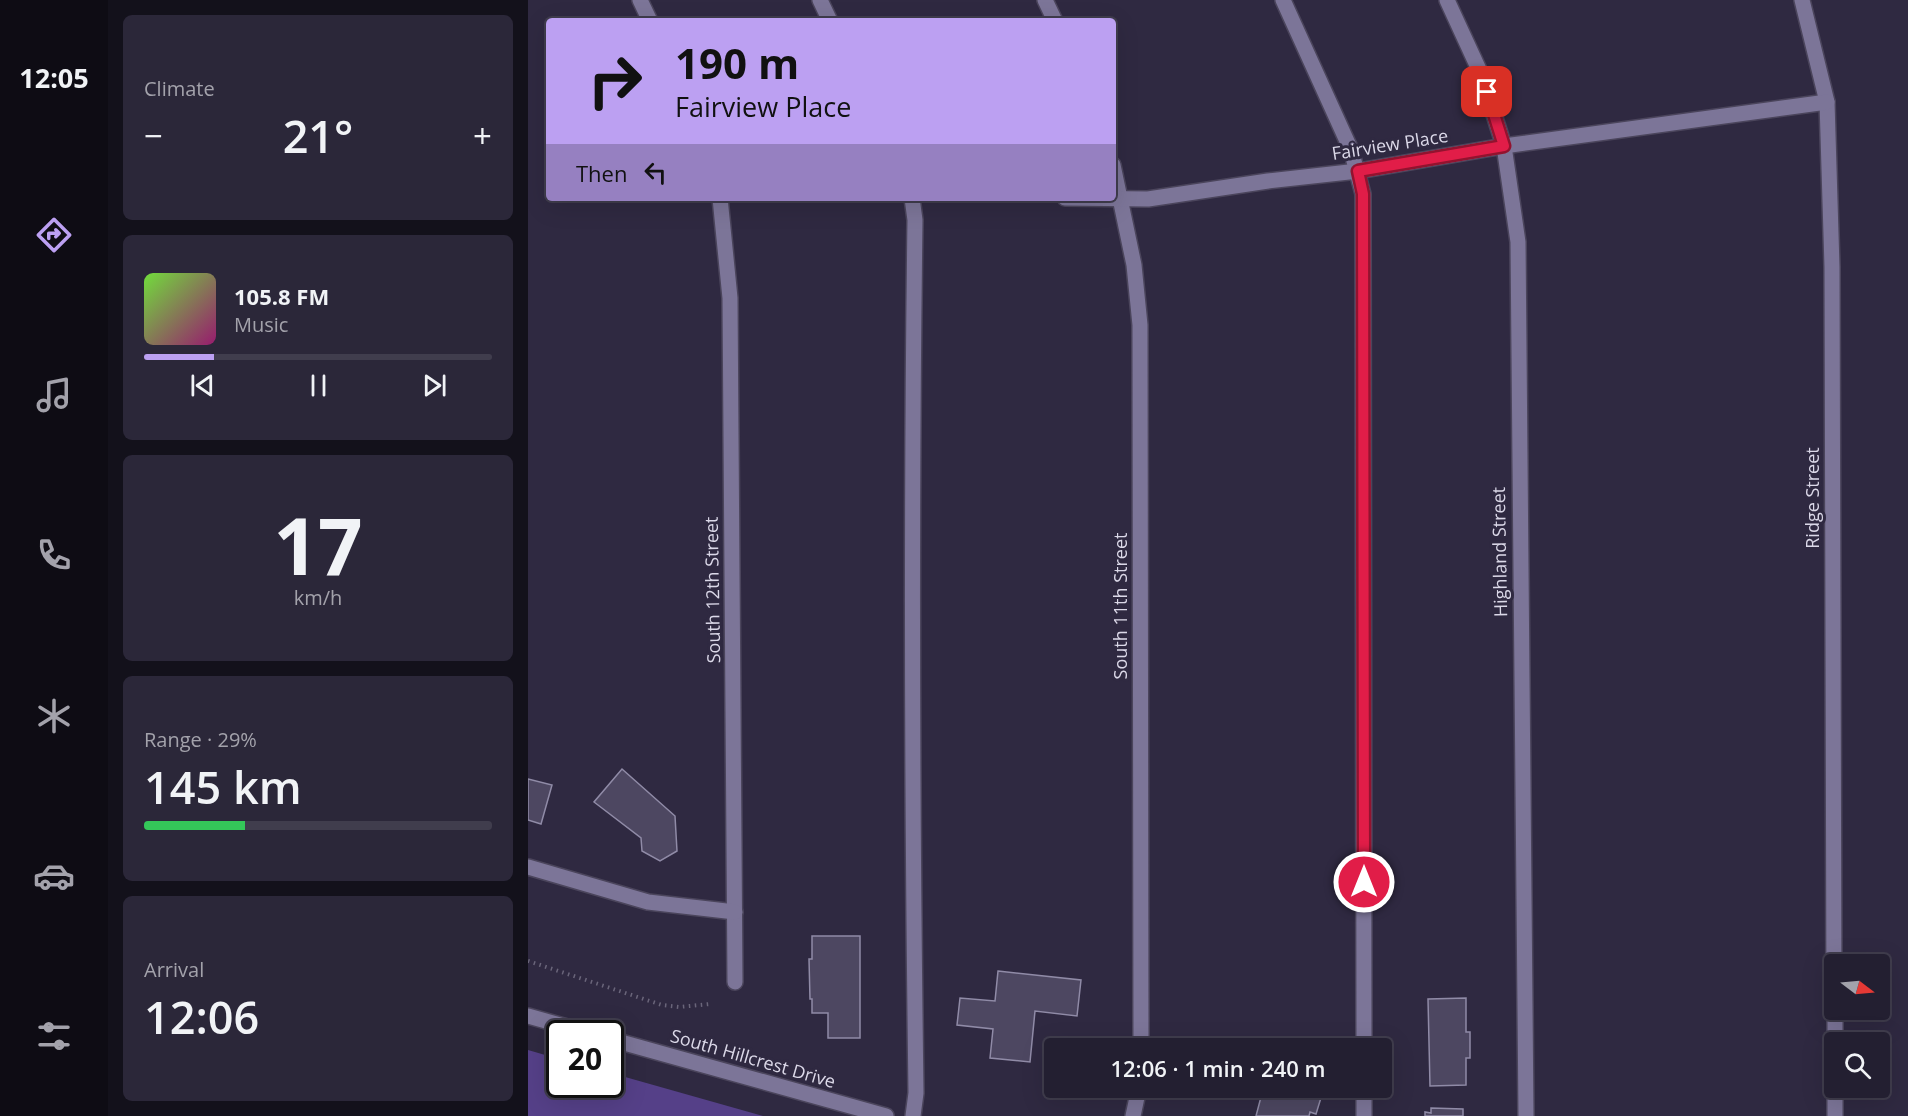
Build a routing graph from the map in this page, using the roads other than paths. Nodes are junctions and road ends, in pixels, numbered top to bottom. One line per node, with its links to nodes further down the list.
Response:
1 (640, 0): 7 (street)
2 (820, 0): 8 (street)
3 (1045, 0): 9 (street)
4 (1283, 0): 12 (street)
5 (1447, 0): 11 (street, Highland Street)
6 (1802, 0): 10 (street, Ridge Street)
7 (649, 18)
8 (829, 18)
9 (1054, 18)
10 (1827, 102): 11 (street, Fairview Place); 20 (street, Ridge Street)
11 (1504, 146): 12 (street, Fairview Place); 34 (street, Highland Street)
12 (1358, 171): 15 (street, Fairview Place); 25 (street)
13 (1116, 177): 15 (street, South 11th Street)
14 (1116, 198): 15 (street, Fairview Place)
15 (1121, 198): 24 (street, South 11th Street)
16 (720, 201): 19 (street, South 12th Street)
17 (912, 201): 31 (street)
18 (528, 867): 19 (street)
19 (735, 912): 21 (street, South 12th Street)
20 (1834, 954)
21 (735, 982)
22 (528, 1016): 23 (street)
23 (546, 1021)
24 (1141, 1038)
25 (1364, 1038)
26 (624, 1043): 30 (street, South Hillcrest Drive)
27 (1137, 1098): 32 (street)
28 (1364, 1098): 33 (street)
29 (1835, 1098): 35 (street)
30 (886, 1116)
31 (913, 1116)
32 (1133, 1116)
33 (1364, 1116)
34 (1526, 1116)
35 (1835, 1116)

